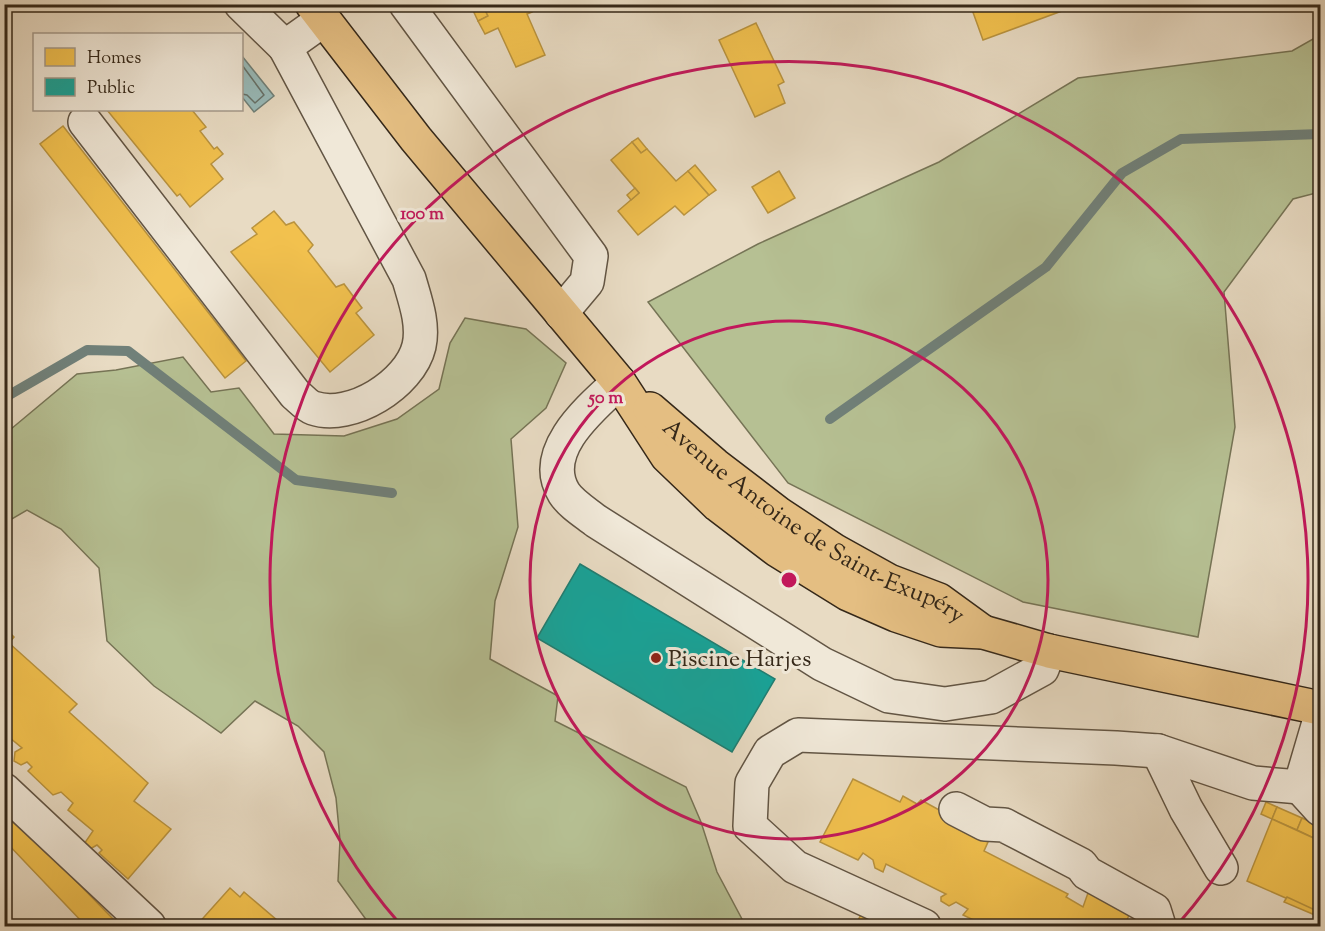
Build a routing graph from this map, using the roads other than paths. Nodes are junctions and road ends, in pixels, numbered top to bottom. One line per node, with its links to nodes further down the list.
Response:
1 (241, 4): 4 (street)
2 (406, 4): 6 (street)
3 (317, 12): 4 (street); 6 (main road, Avenue Antoine de Saint-Exupéry)
4 (285, 47): 5 (street)
5 (85, 122)
6 (561, 313): 7 (main road, Avenue Antoine de Saint-Exupéry)
7 (619, 382): 8 (main road, Avenue Antoine de Saint-Exupéry); 8 (street)
8 (1049, 651): 9 (main road, Avenue Antoine de Saint-Exupéry)
9 (1320, 708)
10 (1320, 719): 13 (street)
11 (1158, 751): 13 (street); 15 (street); 17 (street)
12 (4, 790): 16 (street)
13 (1310, 798)
14 (956, 809): 18 (street)
15 (1221, 868)
16 (149, 927)
17 (924, 927)
18 (1159, 927)

